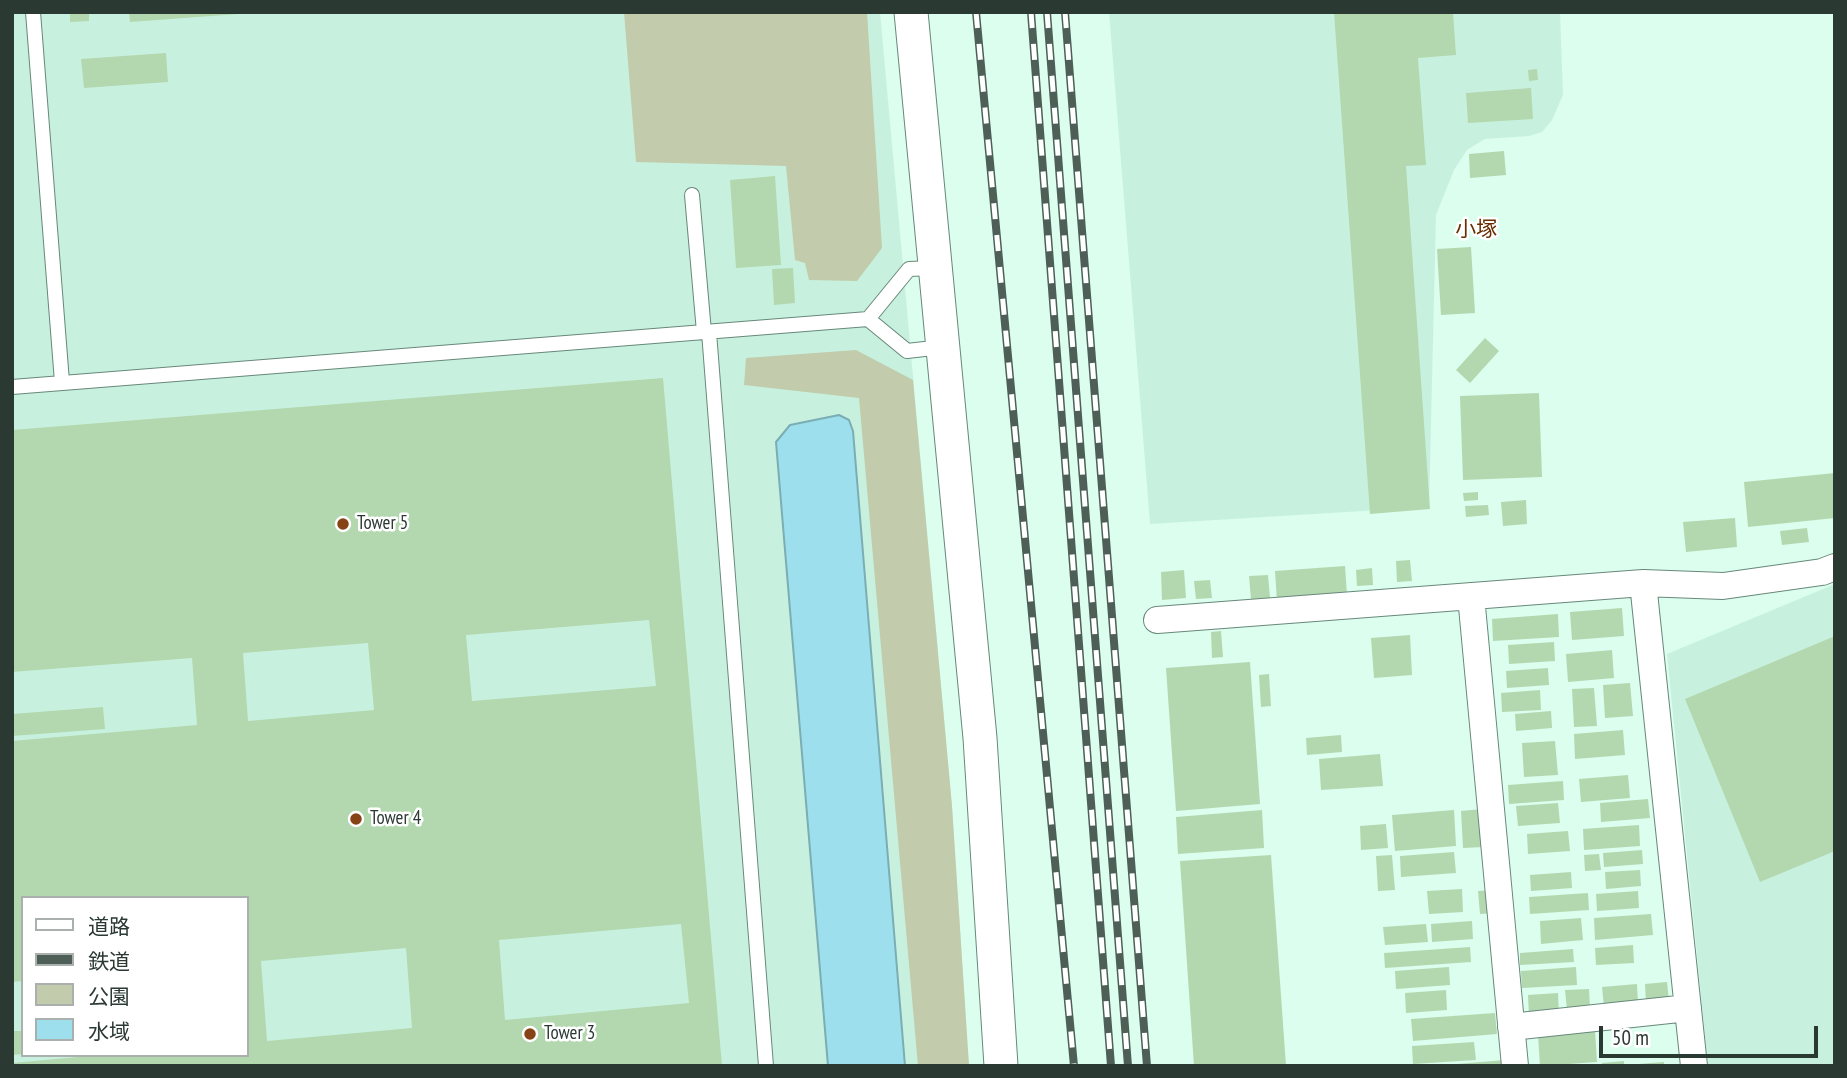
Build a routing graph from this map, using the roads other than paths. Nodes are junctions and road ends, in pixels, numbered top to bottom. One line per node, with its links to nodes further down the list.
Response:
1 (33, 12): 8 (lane)
2 (911, 12): 4 (street)
3 (692, 195): 6 (lane)
4 (934, 268): 5 (lane); 7 (street)
5 (867, 319): 6 (lane); 7 (lane)
6 (707, 332): 8 (lane); 16 (lane)
7 (942, 347): 17 (street)
8 (62, 382): 9 (lane)
9 (12, 387)
10 (1835, 567): 11 (street)
11 (1643, 583): 12 (street); 14 (street)
12 (1471, 596): 13 (street); 15 (street)
13 (1157, 620)
14 (1688, 1008): 15 (street); 19 (street)
15 (1511, 1027): 18 (street)
16 (765, 1066)
17 (1001, 1066)
18 (1515, 1066)
19 (1694, 1066)

